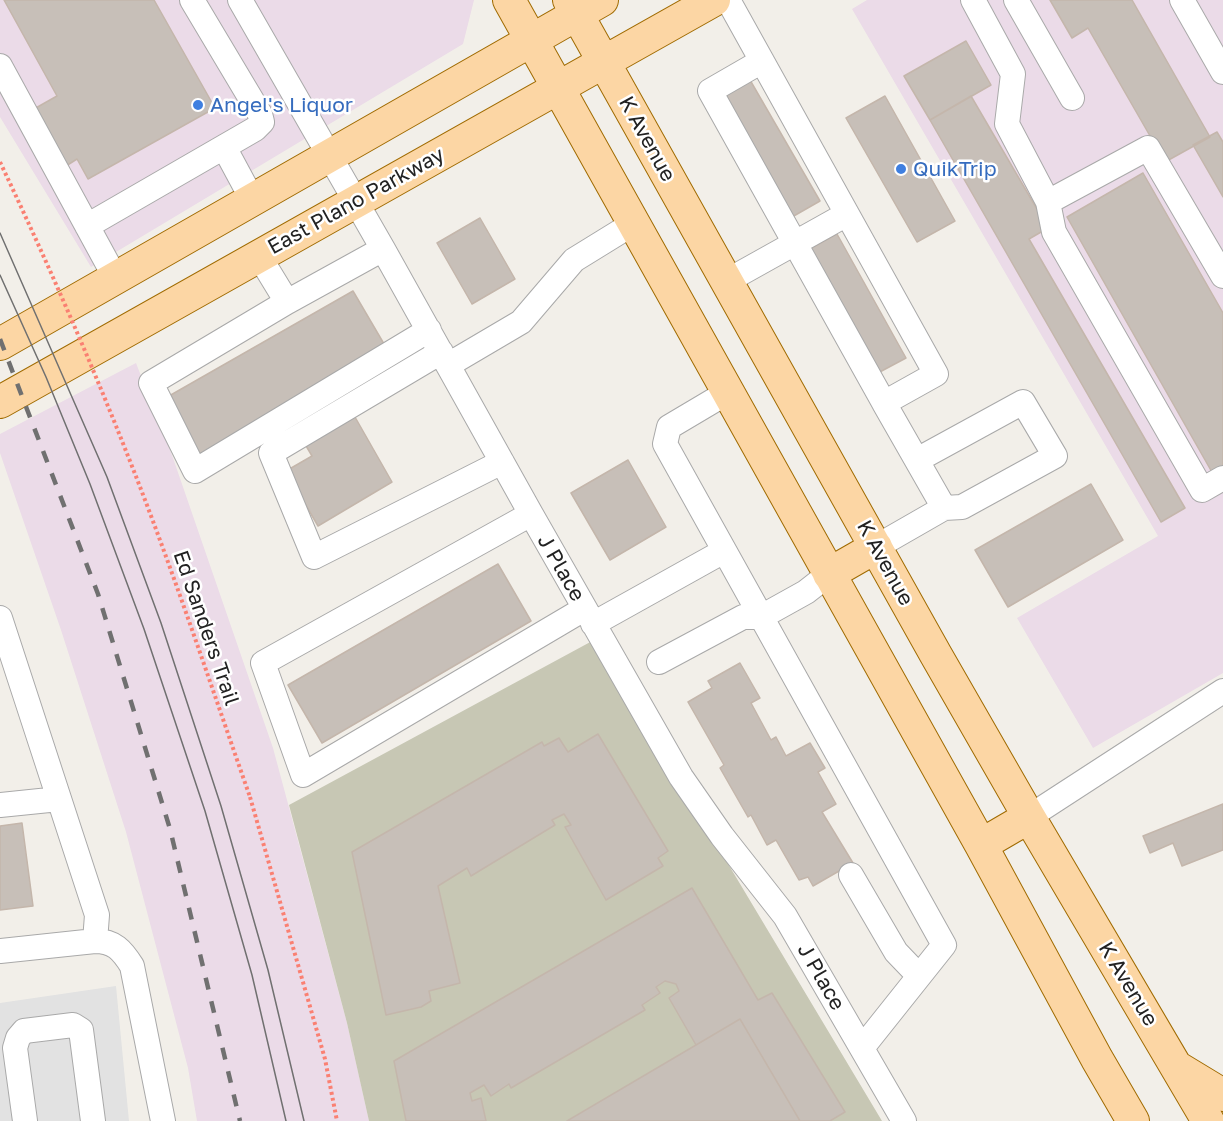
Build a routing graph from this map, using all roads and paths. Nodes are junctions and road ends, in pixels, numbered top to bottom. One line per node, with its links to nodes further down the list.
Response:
1 (192, 0): 18 (street)
2 (240, 0): 15 (street, J Place)
3 (509, 0): 10 (main road)
4 (714, 0): 11 (main road, East Plano Parkway)
5 (728, 0): 12 (street)
6 (973, 0): 24 (street)
7 (1016, 0): 17 (street)
8 (1182, 0): 14 (street)
9 (583, 5): 10 (main road); 11 (main road, K Avenue)
10 (531, 40): 16 (main road); 20 (main road)
11 (604, 61): 16 (main road, East Plano Parkway); 33 (main road, K Avenue)
12 (762, 61): 25 (street); 28 (street)
13 (0, 66): 27 (street)
14 (1223, 72)
15 (288, 85): 18 (street); 20 (street, J Place)
16 (558, 87): 23 (main road, East Plano Parkway); 26 (main road)
17 (1072, 98)
18 (254, 103): 19 (street)
19 (224, 147): 22 (street); 27 (street)
20 (329, 156): 22 (main road); 23 (street, J Place)
21 (0, 162): 69 (path, Ed Sanders Trail, bridge)
22 (252, 199): 32 (main road)
23 (356, 201): 29 (street, J Place); 30 (main road, East Plano Parkway)
24 (1048, 202): 31 (street); 43 (street)
25 (847, 214): 28 (street); 40 (street)
26 (634, 223): 37 (street); 38 (main road)
27 (87, 226): 32 (street)
28 (794, 243): 33 (street); 40 (street)
29 (383, 249): 34 (street); 35 (street, J Place)
30 (259, 256): 34 (street); 39 (main road, East Plano Parkway)
31 (1223, 276)
32 (116, 279): 36 (main road)
33 (727, 280): 46 (main road, K Avenue)
34 (287, 302): 35 (street)
35 (429, 330): 37 (street, J Place)
36 (0, 345)
37 (445, 358): 42 (street, J Place); 42 (street)
38 (728, 392): 47 (street); 48 (main road)
39 (0, 402)
40 (884, 403): 41 (street)
41 (917, 460): 44 (street); 44 (street)
42 (502, 462): 45 (street, J Place)
43 (1223, 478)
44 (944, 508): 46 (street)
45 (531, 514): 49 (street, J Place); 49 (street)
46 (876, 547): 48 (main road); 56 (main road, K Avenue)
47 (724, 551): 49 (street); 50 (street)
48 (829, 574): 50 (street); 57 (main road)
49 (589, 617): 62 (street, J Place)
50 (761, 617): 52 (street); 61 (street)
51 (0, 618): 54 (street)
52 (659, 662)
53 (1223, 691): 56 (street)
54 (59, 799): 55 (street); 59 (street)
55 (0, 805)
56 (1029, 817): 57 (main road); 63 (main road, K Avenue)
57 (981, 845): 65 (main road)
58 (851, 874): 61 (street)
59 (95, 941): 60 (street); 68 (street)
60 (0, 951)
61 (919, 976): 62 (street)
62 (862, 1048): 70 (street, J Place)
63 (1178, 1068): 64 (main road); 72 (main road, K Avenue)
64 (1223, 1095)
65 (1116, 1106): 71 (main road)
66 (25, 1121): 67 (street)
67 (93, 1121)
68 (163, 1121)
69 (337, 1121)
70 (904, 1121)
71 (1133, 1121)
72 (1208, 1121)

